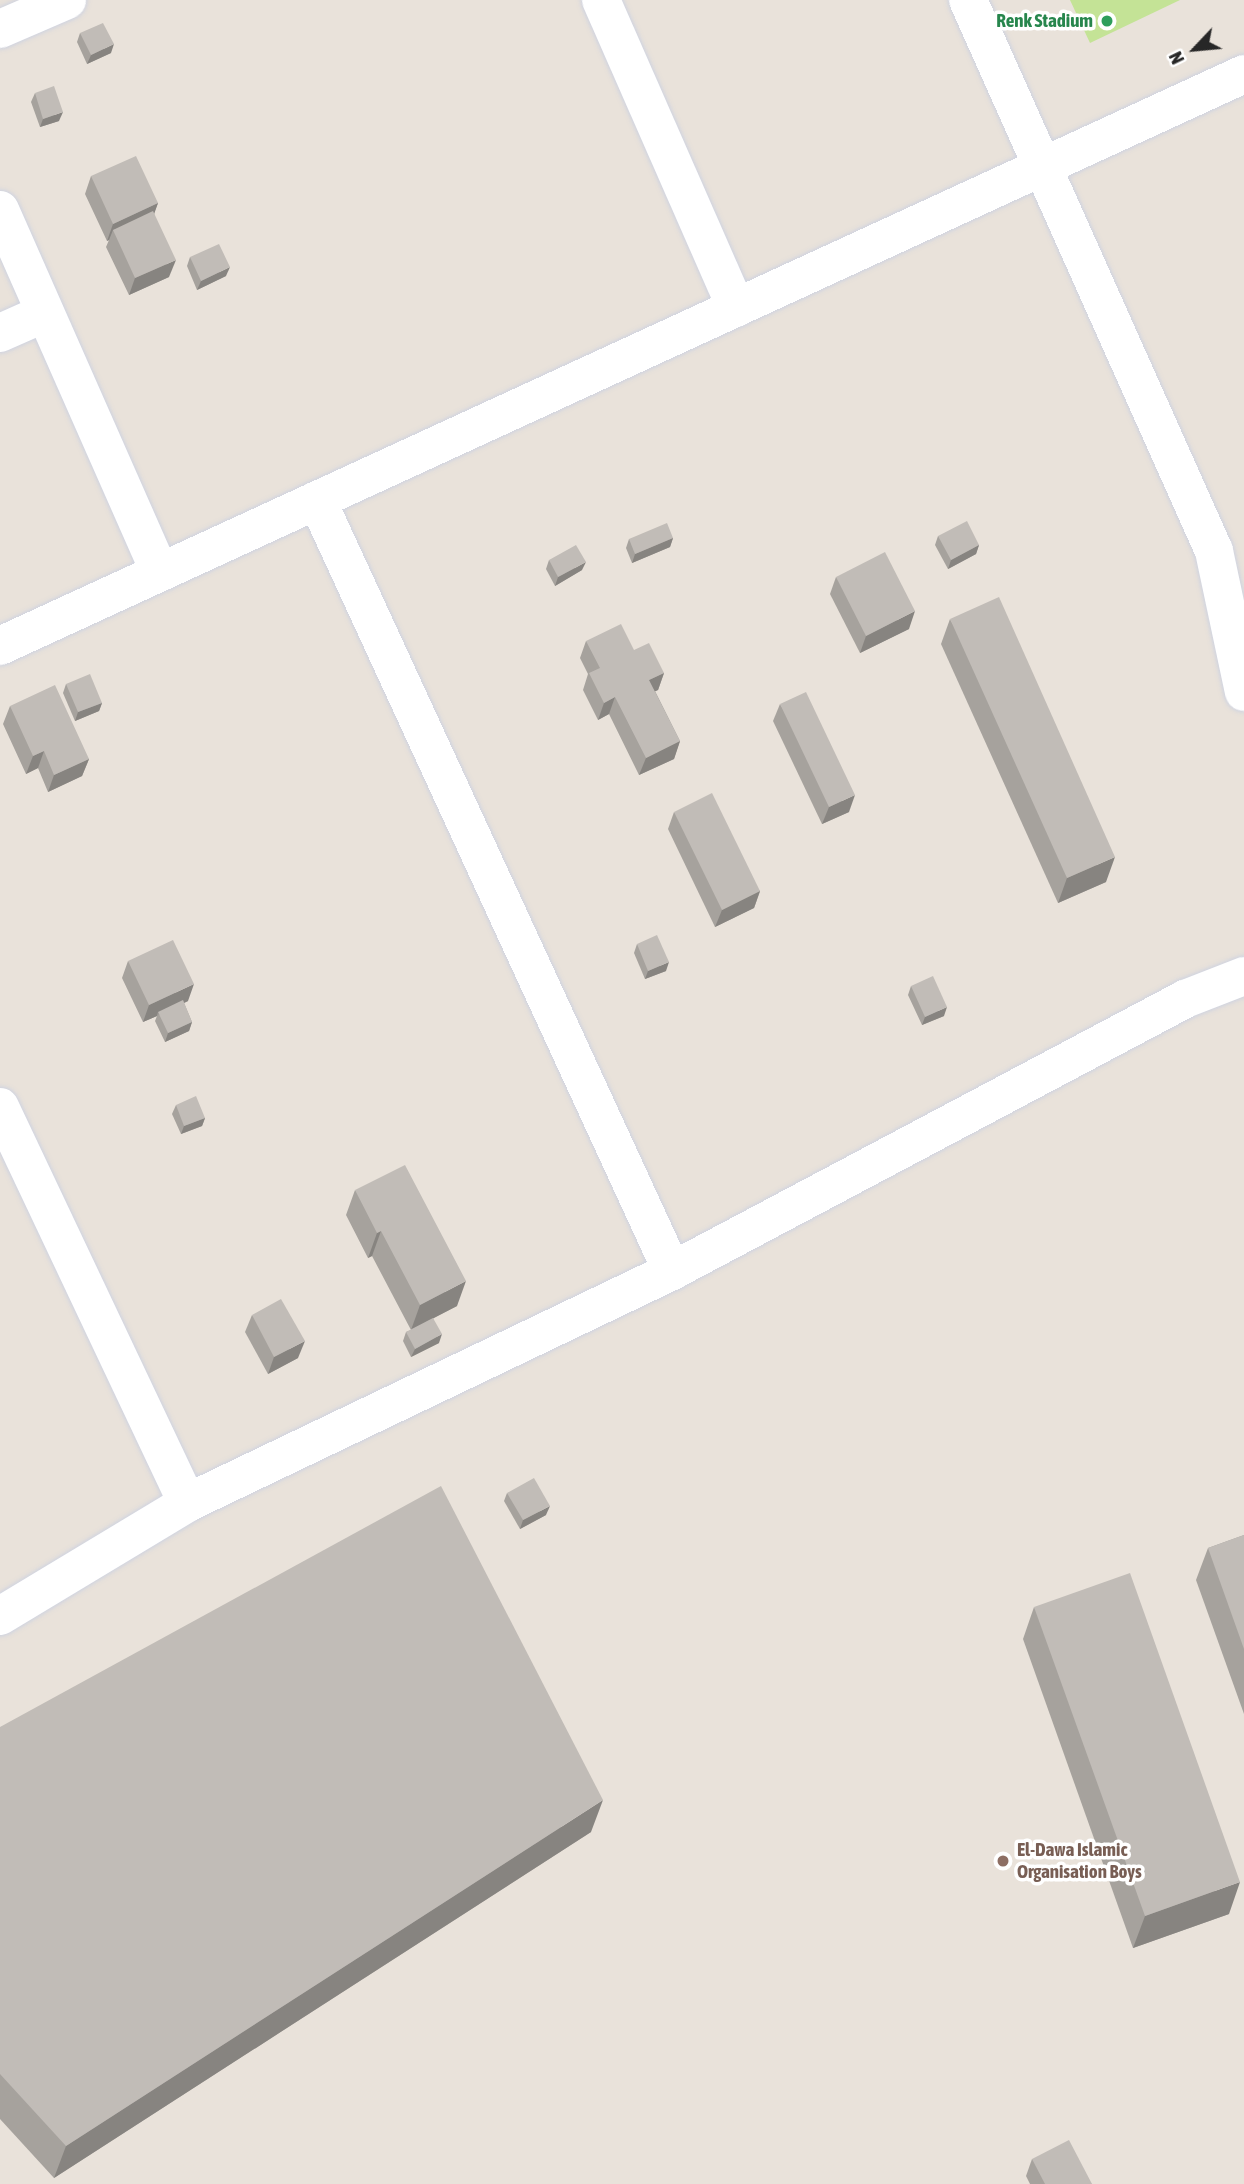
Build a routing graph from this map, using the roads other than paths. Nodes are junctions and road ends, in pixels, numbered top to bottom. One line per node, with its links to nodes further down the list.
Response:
1 (67, 0): 4 (street)
2 (601, 0): 8 (street)
3 (968, 0): 6 (street)
4 (0, 29)
5 (1244, 74): 6 (street)
6 (1043, 166): 8 (street); 14 (street)
7 (0, 210): 9 (street)
8 (736, 308): 11 (street)
9 (45, 313): 10 (street); 12 (street)
10 (0, 333)
11 (317, 500): 12 (street); 17 (street)
12 (160, 572): 13 (street)
13 (0, 646)
14 (1244, 692)
15 (1244, 976): 17 (street)
16 (0, 1107): 18 (street)
17 (672, 1271): 18 (street)
18 (187, 1503): 19 (street)
19 (0, 1616)

